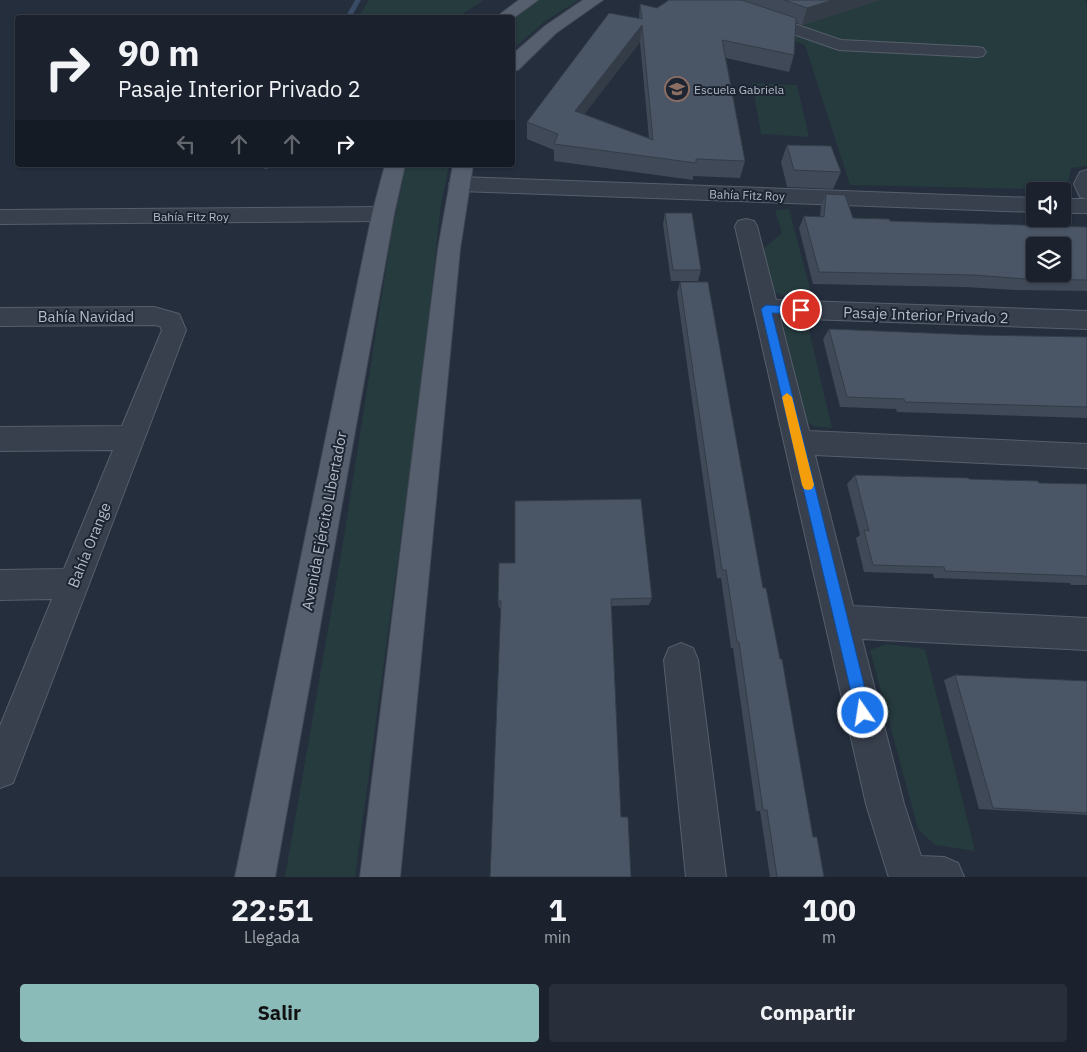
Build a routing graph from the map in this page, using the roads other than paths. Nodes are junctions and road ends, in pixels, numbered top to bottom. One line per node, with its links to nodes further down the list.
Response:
1 (530, 0): 4 (main road)
2 (595, 0): 6 (main road)
3 (710, 0): 5 (street)
4 (508, 15)
5 (977, 52)
6 (515, 63)
7 (395, 167): 14 (main road, Avenida Ejército Libertador)
8 (461, 174): 11 (street, Bahía Fitz Roy); 33 (main road)
9 (1087, 177): 10 (street)
10 (1087, 192)
11 (1026, 205)
12 (1071, 206): 13 (street)
13 (1087, 206)
14 (383, 214): 15 (street, Bahía Fitz Roy); 32 (main road, Avenida Ejército Libertador)
15 (0, 217)
16 (746, 226): 17 (street)
17 (766, 309): 20 (street, Pasaje Interior Privado 2); 23 (street)
18 (0, 317): 19 (street, Bahía Navidad)
19 (170, 320): 21 (street, Bahía Orange)
20 (1087, 320)
21 (131, 438): 22 (street); 25 (street, Bahía Orange)
22 (0, 439)
23 (798, 442): 24 (street); 27 (street)
24 (1087, 456)
25 (73, 584): 26 (street); 30 (street, Bahía Orange)
26 (0, 585)
27 (842, 622): 28 (street); 31 (street)
28 (1087, 634)
29 (682, 660): 34 (street)
30 (0, 770)
31 (920, 876)
32 (256, 877)
33 (380, 877)
34 (706, 877)

